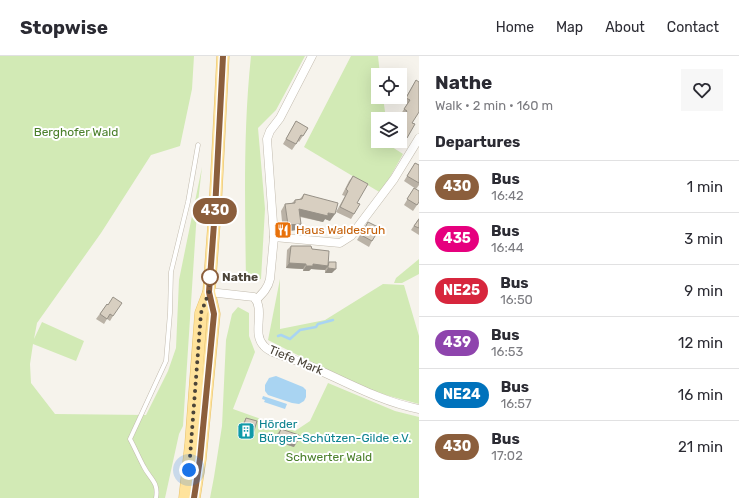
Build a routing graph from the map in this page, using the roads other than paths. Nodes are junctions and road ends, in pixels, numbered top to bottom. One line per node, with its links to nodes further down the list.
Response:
1 (222, 56): 6 (main road)
2 (312, 56): 5 (street)
3 (419, 138): 5 (street)
4 (198, 145): 10 (lane)
5 (274, 237): 7 (street)
6 (209, 292): 7 (street); 9 (main road)
7 (256, 300): 8 (street, Tiefe Mark)
8 (419, 409)
9 (198, 424): 11 (main road); 12 (main road)
10 (156, 498)
11 (185, 498)
12 (194, 498)

